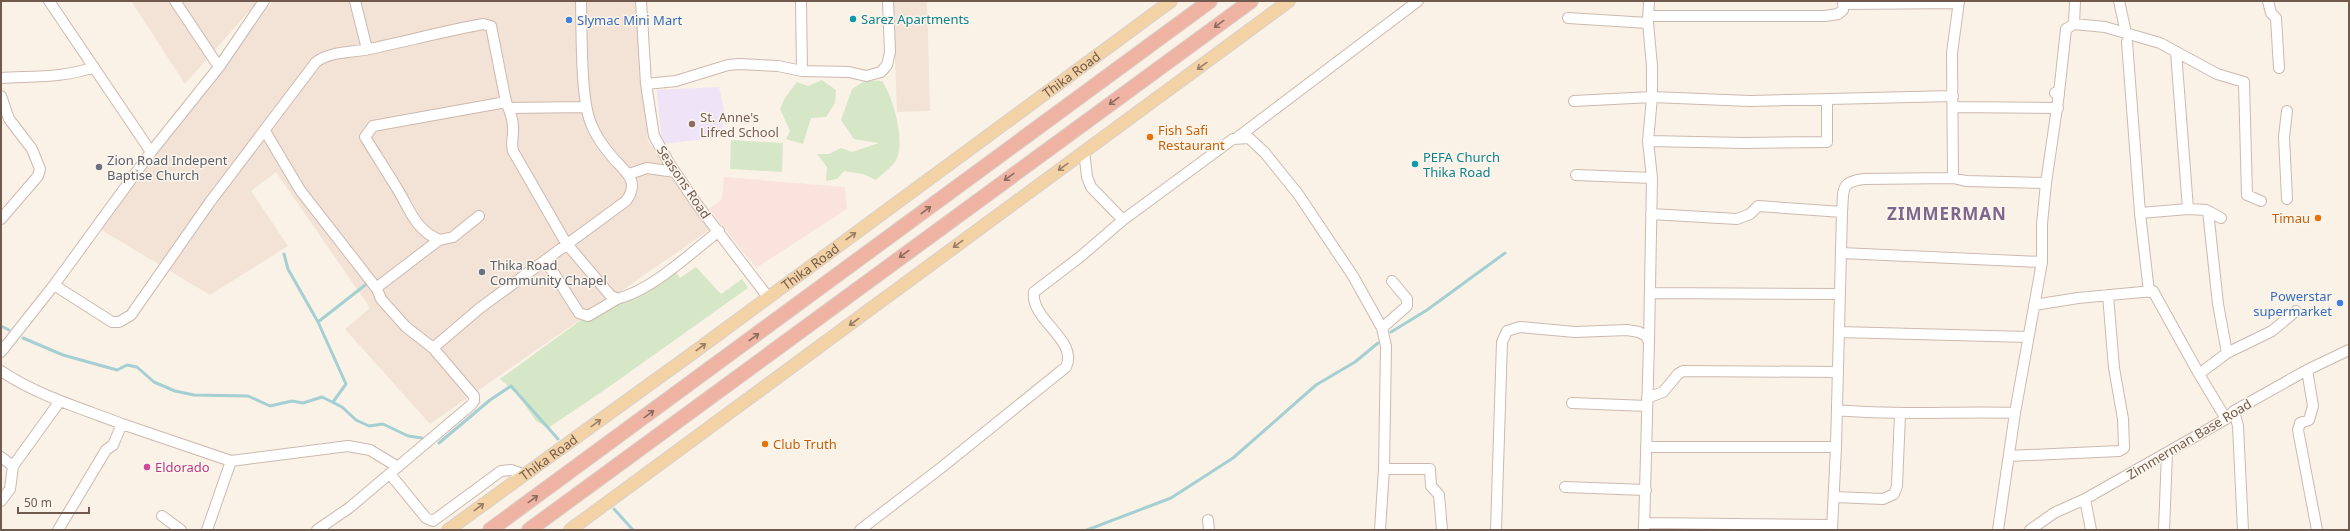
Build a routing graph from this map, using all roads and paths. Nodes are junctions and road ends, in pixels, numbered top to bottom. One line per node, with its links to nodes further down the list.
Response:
1 (49, 1): 26 (street)
2 (175, 1): 27 (street)
3 (264, 1): 27 (street)
4 (355, 1): 24 (street)
5 (581, 1): 38 (street)
6 (641, 1): 31 (street, Seasons Road)
7 (801, 1): 29 (street)
8 (888, 1): 29 (street)
9 (1171, 1): 77 (main road, Thika Road, one-way to 9)
10 (1210, 1): 126 (highway, Thika Road, one-way to 10)
11 (1251, 1): 127 (highway, one-way to 127)
12 (1290, 1): 45 (main road, one-way to 45)
13 (1418, 1): 43 (street)
14 (1649, 1): 21 (street)
15 (2075, 1): 22 (street)
16 (2119, 1): 23 (street)
17 (2268, 1): 28 (street)
18 (1844, 2): 19 (street); 21 (street)
19 (1959, 2): 33 (street)
20 (1568, 18): 21 (street)
21 (1648, 19): 34 (street)
22 (2074, 24): 23 (street); 40 (street)
23 (2126, 37): 25 (street); 58 (street)
24 (367, 49): 37 (street); 42 (street)
25 (2176, 52): 54 (street); 55 (street)
26 (94, 67): 30 (street); 46 (street)
27 (219, 67): 46 (street)
28 (2279, 68)
29 (802, 71): 31 (street)
30 (1, 78)
31 (646, 84): 47 (street, Seasons Road)
32 (1, 96): 62 (street)
33 (1953, 96): 35 (street); 39 (street)
34 (1652, 97): 35 (street); 36 (street); 44 (street)
35 (1827, 99): 44 (street)
36 (1574, 101)
37 (507, 105): 38 (street); 65 (street); 66 (street)
38 (586, 107): 48 (street)
39 (1953, 107): 40 (street); 51 (street)
40 (2058, 108): 52 (street)
41 (2287, 111): 53 (street)
42 (265, 131): 71 (street); 72 (street)
43 (1238, 137): 63 (street); 81 (street)
44 (1648, 141): 50 (street)
45 (1084, 151): 63 (street); 128 (main road, one-way to 128)
46 (151, 152): 71 (street)
47 (675, 172): 48 (street); 64 (street, Seasons Road)
48 (629, 174): 66 (street)
49 (1576, 175): 50 (street)
50 (1652, 178): 59 (street)
51 (1953, 178): 52 (street); 57 (street)
52 (2046, 183): 69 (street)
53 (2287, 199)
54 (2261, 201)
55 (2188, 209): 56 (street); 58 (street)
56 (2208, 211): 61 (street); 88 (street)
57 (1842, 212): 59 (street); 67 (street)
58 (2140, 213): 73 (street)
59 (1651, 214): 74 (street)
60 (479, 216): 65 (street)
61 (2221, 218)
62 (1, 219)
63 (1123, 220): 129 (street)
64 (719, 231): 77 (street, Seasons Road); 78 (street)
65 (439, 240): 72 (street)
66 (566, 243): 68 (street); 78 (street)
67 (1841, 253): 69 (street); 75 (street)
68 (546, 261): 78 (street); 85 (street)
69 (2042, 262): 79 (street)
70 (1392, 281): 81 (street)
71 (54, 285): 87 (street)
72 (376, 288): 85 (street)
73 (2149, 292): 76 (street); 92 (street)
74 (1650, 293): 75 (street); 84 (street)
75 (1839, 294): 82 (street)
76 (2108, 295): 79 (street); 105 (street)
77 (768, 297): 112 (main road, Thika Road, one-way to 77)
78 (617, 299)
79 (2034, 305): 83 (street)
80 (2296, 312): 88 (street)
81 (1382, 328): 110 (street)
82 (1838, 332): 83 (street); 91 (street)
83 (2028, 337): 98 (street)
84 (1649, 342): 94 (street); 132 (street)
85 (433, 348): 109 (street)
86 (2349, 350): 89 (street, Zimmerman Base Road)
87 (1, 352)
88 (2227, 353): 92 (street)
89 (2307, 370): 97 (street, Zimmerman Base Road); 138 (street)
90 (1, 371): 93 (street)
91 (1838, 372): 94 (street); 96 (street)
92 (2199, 374): 100 (street)
93 (60, 401): 101 (street); 108 (street)
94 (1647, 402): 95 (street); 102 (street)
95 (1572, 403)
96 (1837, 410): 99 (street); 103 (street)
97 (2234, 411): 100 (street, Zimmerman Base Road); 137 (street)
98 (2015, 413): 99 (street); 105 (street)
99 (1900, 414): 115 (street)
100 (2226, 419): 104 (street, Zimmerman Base Road)
101 (122, 424): 107 (street); 121 (street)
102 (1646, 447): 103 (street); 114 (street)
103 (1836, 447): 115 (street)
104 (2166, 453): 116 (street, Zimmerman Base Road); 136 (street)
105 (2009, 456): 133 (street)
106 (1, 457): 108 (street)
107 (231, 461): 109 (street); 123 (street)
108 (13, 466): 117 (street)
109 (398, 467): 111 (street)
110 (1384, 469): 130 (street); 131 (street)
111 (390, 474): 112 (street); 124 (street)
112 (523, 474): 125 (main road, Thika Road, one-way to 112)
113 (1565, 487): 114 (street)
114 (1646, 490): 119 (street)
115 (1834, 497): 120 (street)
116 (2085, 499): 134 (street, Zimmerman Base Road); 135 (street)
117 (1, 501)
118 (162, 516): 122 (street)
119 (1644, 526): 120 (street)
120 (1832, 527)
121 (58, 530)
122 (182, 530)
123 (207, 530)
124 (317, 530)
125 (448, 530)
126 (490, 530)
127 (529, 530)
128 (570, 530)
129 (860, 530)
130 (1380, 530)
131 (1442, 530)
132 (1496, 530)
133 (1998, 530)
134 (2030, 530)
135 (2091, 530)
136 (2164, 530)
137 (2244, 530)
138 (2317, 530)

